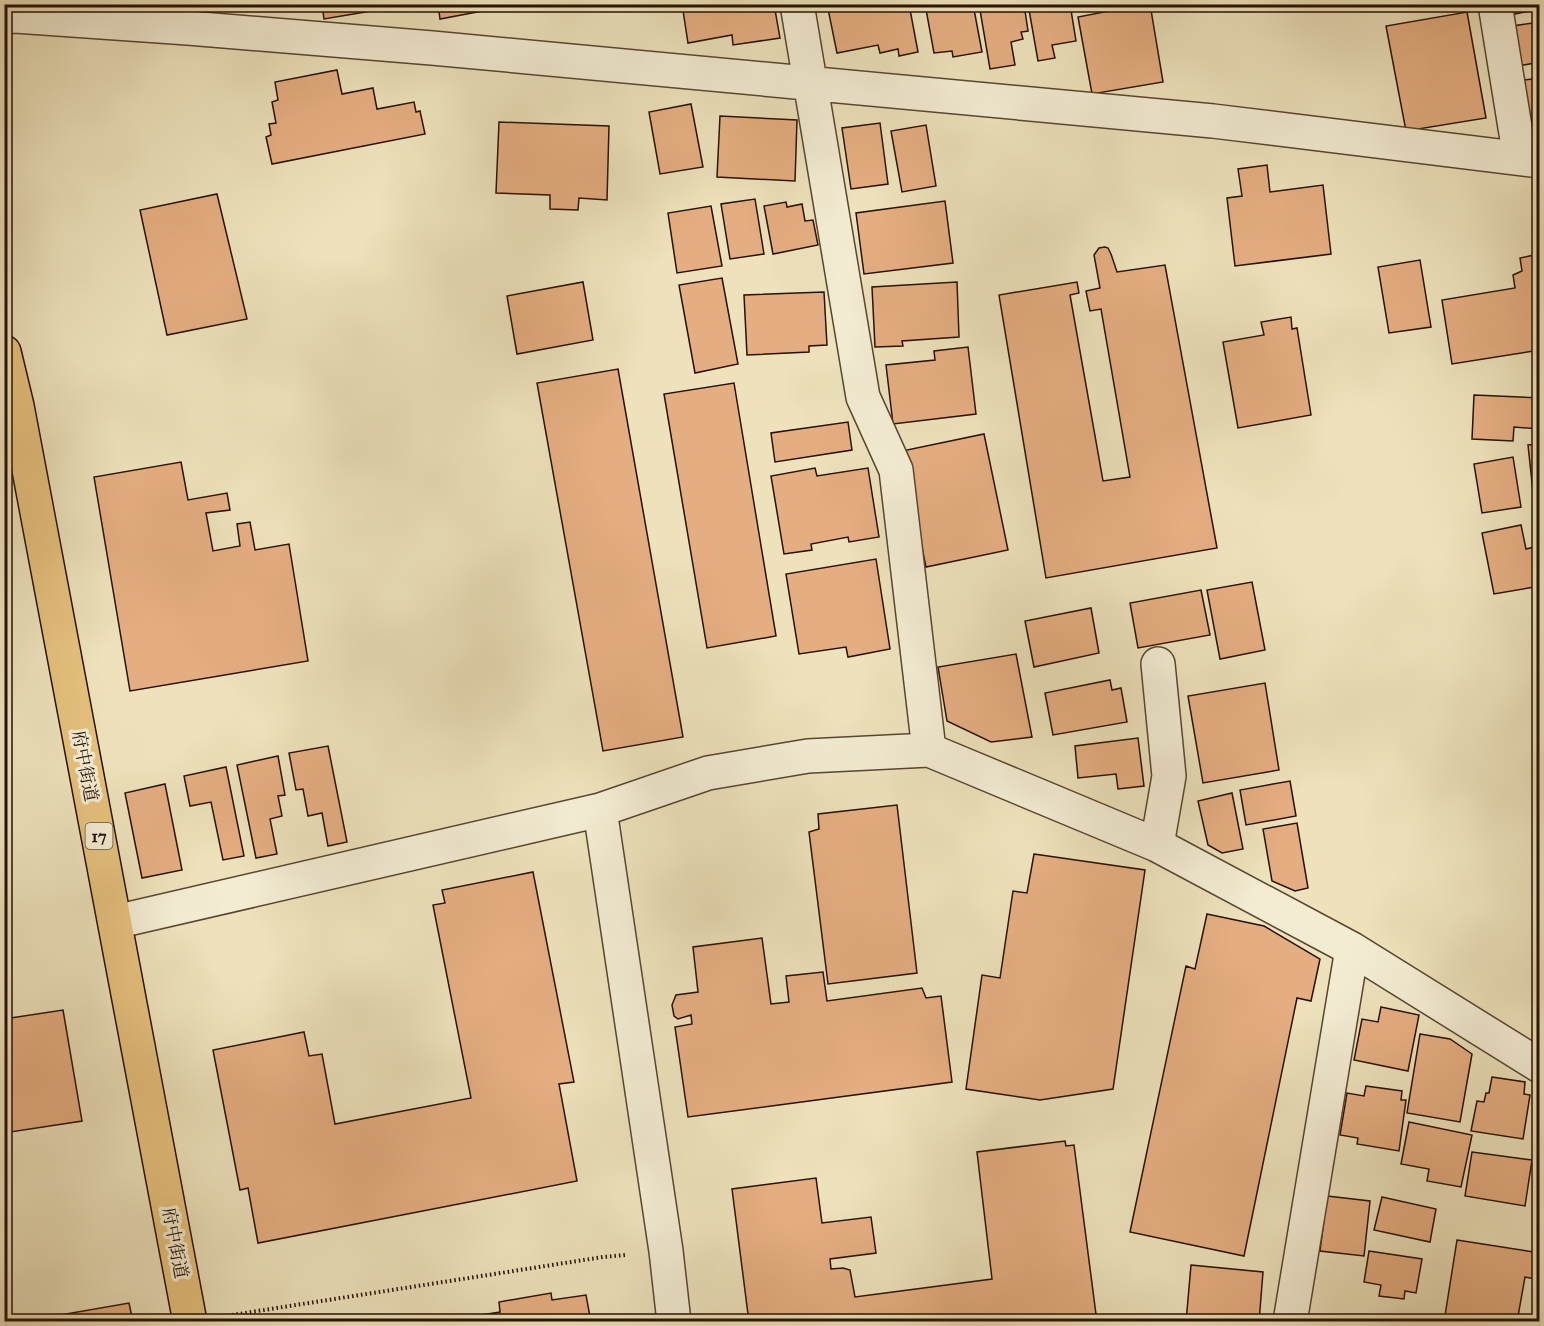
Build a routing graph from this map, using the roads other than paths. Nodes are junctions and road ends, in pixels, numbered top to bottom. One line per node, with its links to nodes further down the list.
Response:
1 (798, 4): 5 (street)
2 (1495, 4): 6 (street)
3 (186, 16): 4 (street); 5 (street)
4 (4, 17)
5 (812, 84): 6 (street); 9 (street)
6 (1530, 160)
7 (4, 352): 12 (main road, 府中街道 / 17)
8 (1158, 664): 11 (street)
9 (929, 750): 10 (street); 11 (street)
10 (600, 810): 12 (street); 16 (street)
11 (1157, 845): 13 (street)
12 (115, 922): 15 (main road, 府中街道 / 17)
13 (1352, 949): 14 (street); 17 (street)
14 (1539, 1066)
15 (190, 1321)
16 (674, 1322)
17 (1290, 1322)

